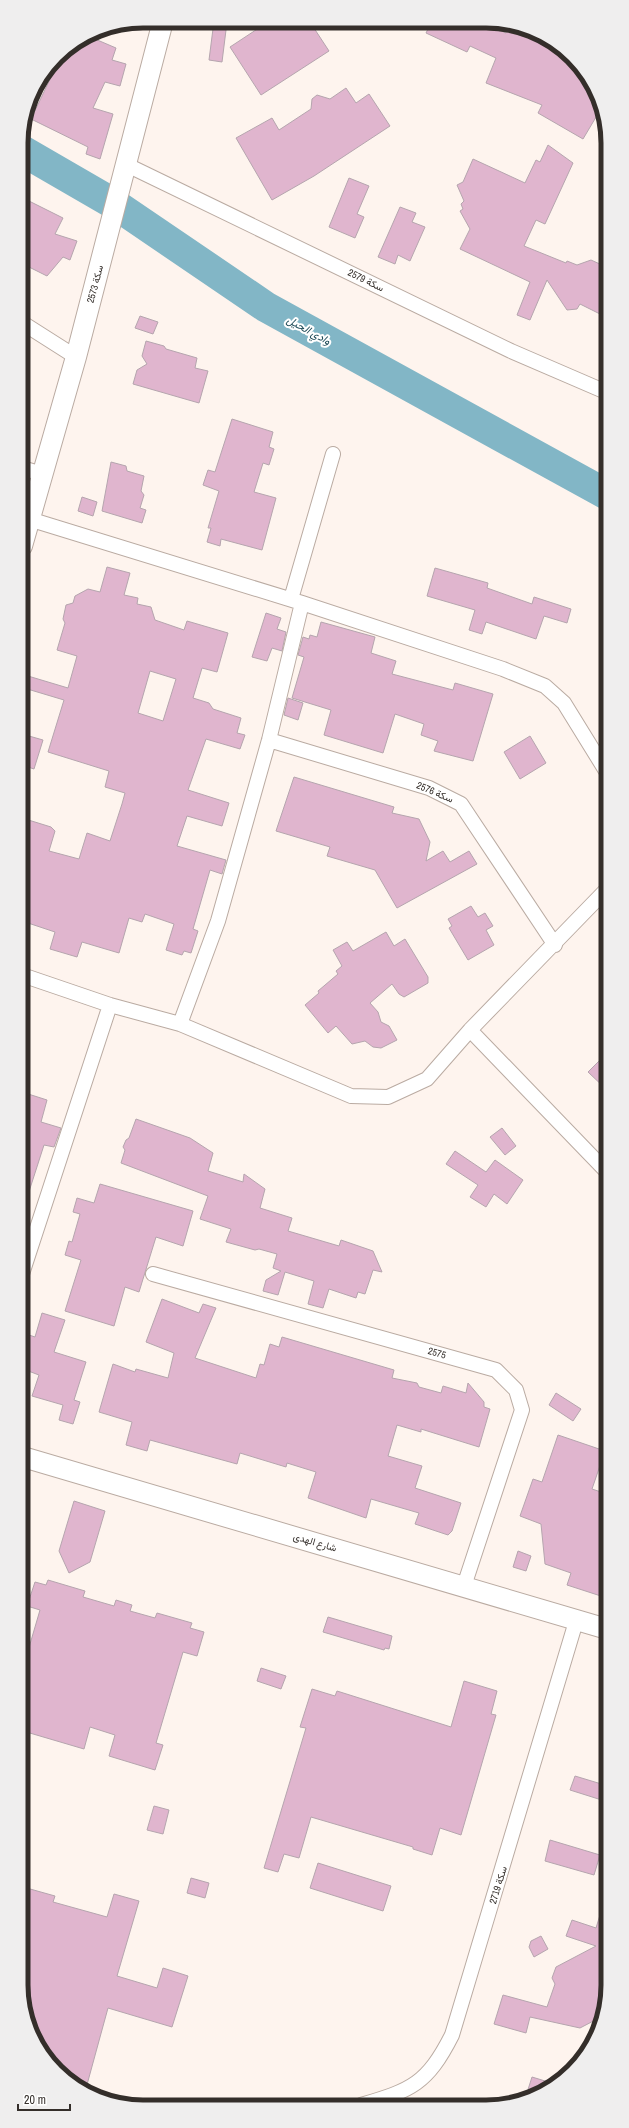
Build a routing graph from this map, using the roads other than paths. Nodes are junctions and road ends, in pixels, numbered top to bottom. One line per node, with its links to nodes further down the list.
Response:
1 (161, 28): 2 (street, سكة 2573)
2 (127, 166): 4 (street, سكة 2573); 5 (street, سكة 2579)
3 (28, 326): 4 (street)
4 (76, 357): 8 (street, سكة 2573)
5 (601, 390)
6 (333, 454): 11 (street)
7 (28, 470): 8 (street)
8 (42, 474): 9 (street, سكة 2573)
9 (29, 519): 10 (street, سكة 2573); 11 (street)
10 (28, 523)
11 (296, 601): 12 (street); 13 (street)
12 (269, 740): 15 (street, سكة 2576); 18 (street)
13 (601, 763)
14 (601, 894): 15 (street)
15 (555, 945): 19 (street)
16 (28, 977): 17 (street)
17 (110, 1006): 18 (street); 21 (street)
18 (180, 1024): 19 (street)
19 (470, 1030): 20 (street)
20 (601, 1166)
21 (28, 1256)
22 (153, 1274): 24 (street, 2575)
23 (28, 1458): 24 (street, شارع الهدى)
24 (464, 1586): 25 (street, شارع الهدى)
25 (577, 1618): 26 (street, شارع الهدى); 27 (street, سكة 2719)
26 (601, 1627)
27 (377, 2100)

